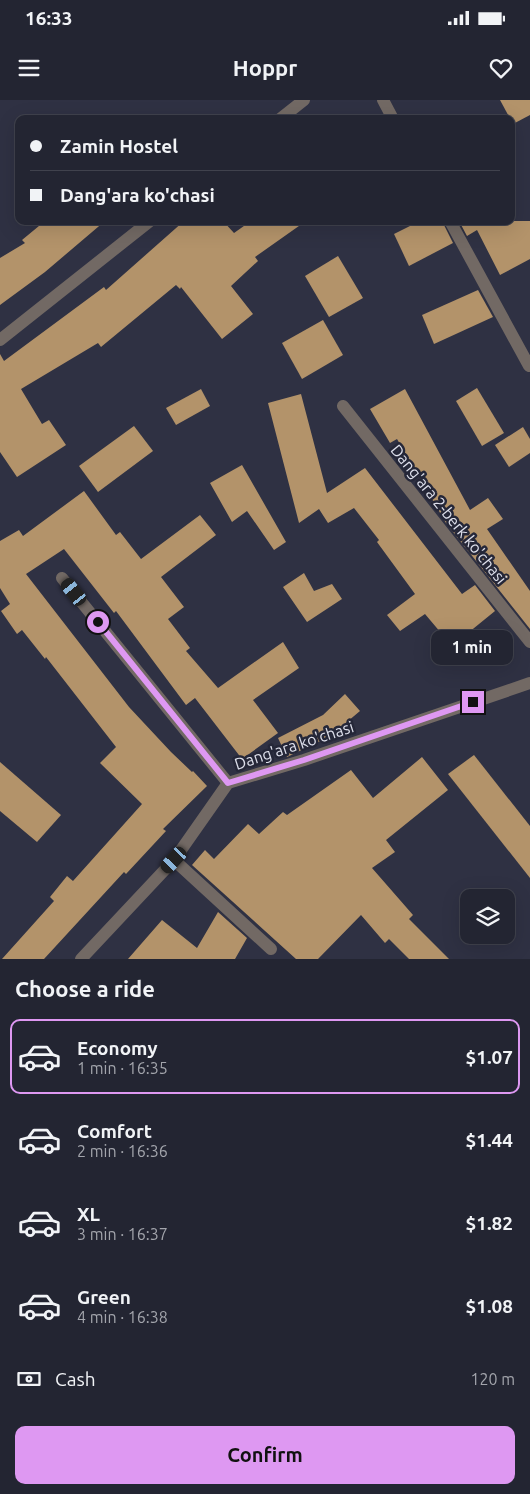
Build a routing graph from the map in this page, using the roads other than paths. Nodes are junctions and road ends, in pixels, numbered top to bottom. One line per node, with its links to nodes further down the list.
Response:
1 (304, 100): 3 (street)
2 (383, 100): 4 (street)
3 (285, 115)
4 (392, 115)
5 (145, 225): 7 (street)
6 (452, 225): 8 (street)
7 (0, 340)
8 (529, 366)
9 (343, 406): 11 (street, Dang'ara 2-berk ko'chasi)
10 (62, 578): 13 (street)
11 (530, 642)
12 (530, 683): 13 (street, Dang'ara ko'chasi)
13 (228, 783): 14 (street, Dang'ara ko'chasi)
14 (174, 860): 15 (street); 16 (street, Dang'ara ko'chasi)
15 (271, 949)
16 (81, 959)

